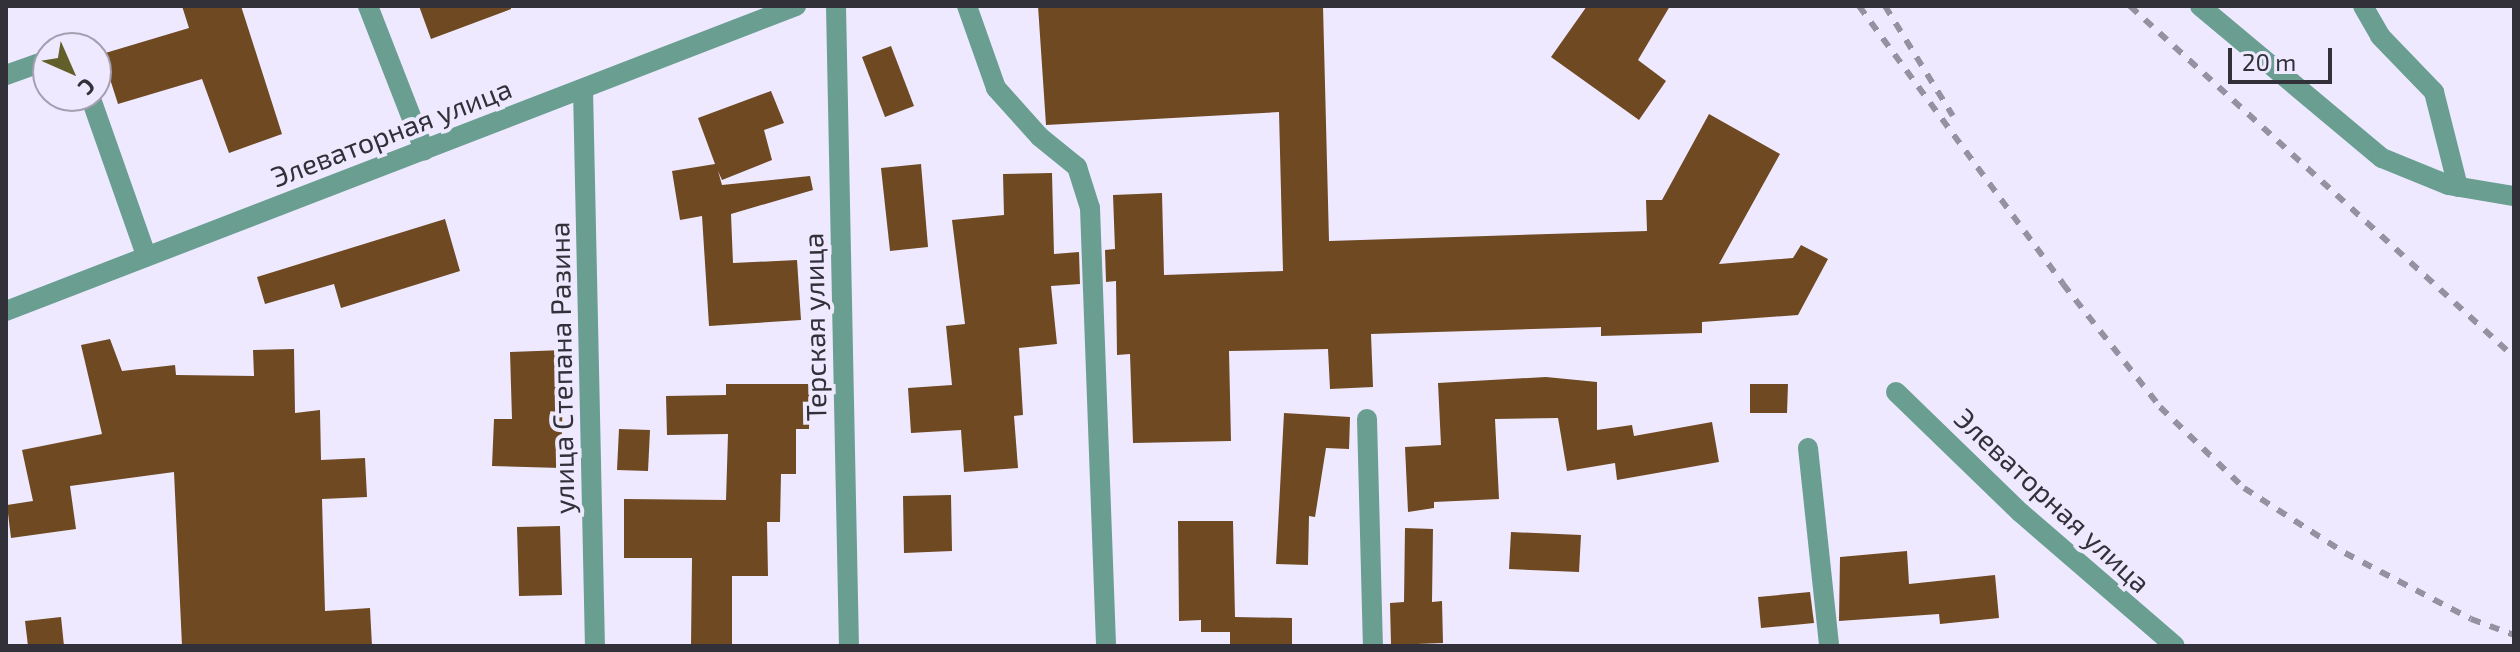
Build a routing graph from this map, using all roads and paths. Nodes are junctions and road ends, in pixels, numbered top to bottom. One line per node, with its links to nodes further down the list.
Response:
1 (368, 6): 11 (street)
2 (796, 6): 9 (street, Элеваторная улица)
3 (836, 6): 20 (street, Терская улица)
4 (967, 6): 21 (street)
5 (2200, 6): 12 (street)
6 (2363, 6): 12 (street)
7 (32, 66): 8 (street)
8 (6, 75)
9 (583, 89): 11 (street, Элеваторная улица); 19 (street, улица Степана Разина)
10 (96, 112): 14 (street)
11 (424, 150): 14 (street, Элеваторная улица)
12 (2458, 187): 13 (street)
13 (2514, 196)
14 (146, 255): 15 (street, Элеваторная улица)
15 (6, 311)
16 (1896, 392): 24 (street, Элеваторная улица)
17 (1367, 419): 22 (street)
18 (1808, 448): 23 (street)
19 (595, 646)
20 (849, 646)
21 (1106, 646)
22 (1373, 646)
23 (1829, 646)
24 (2175, 646)

